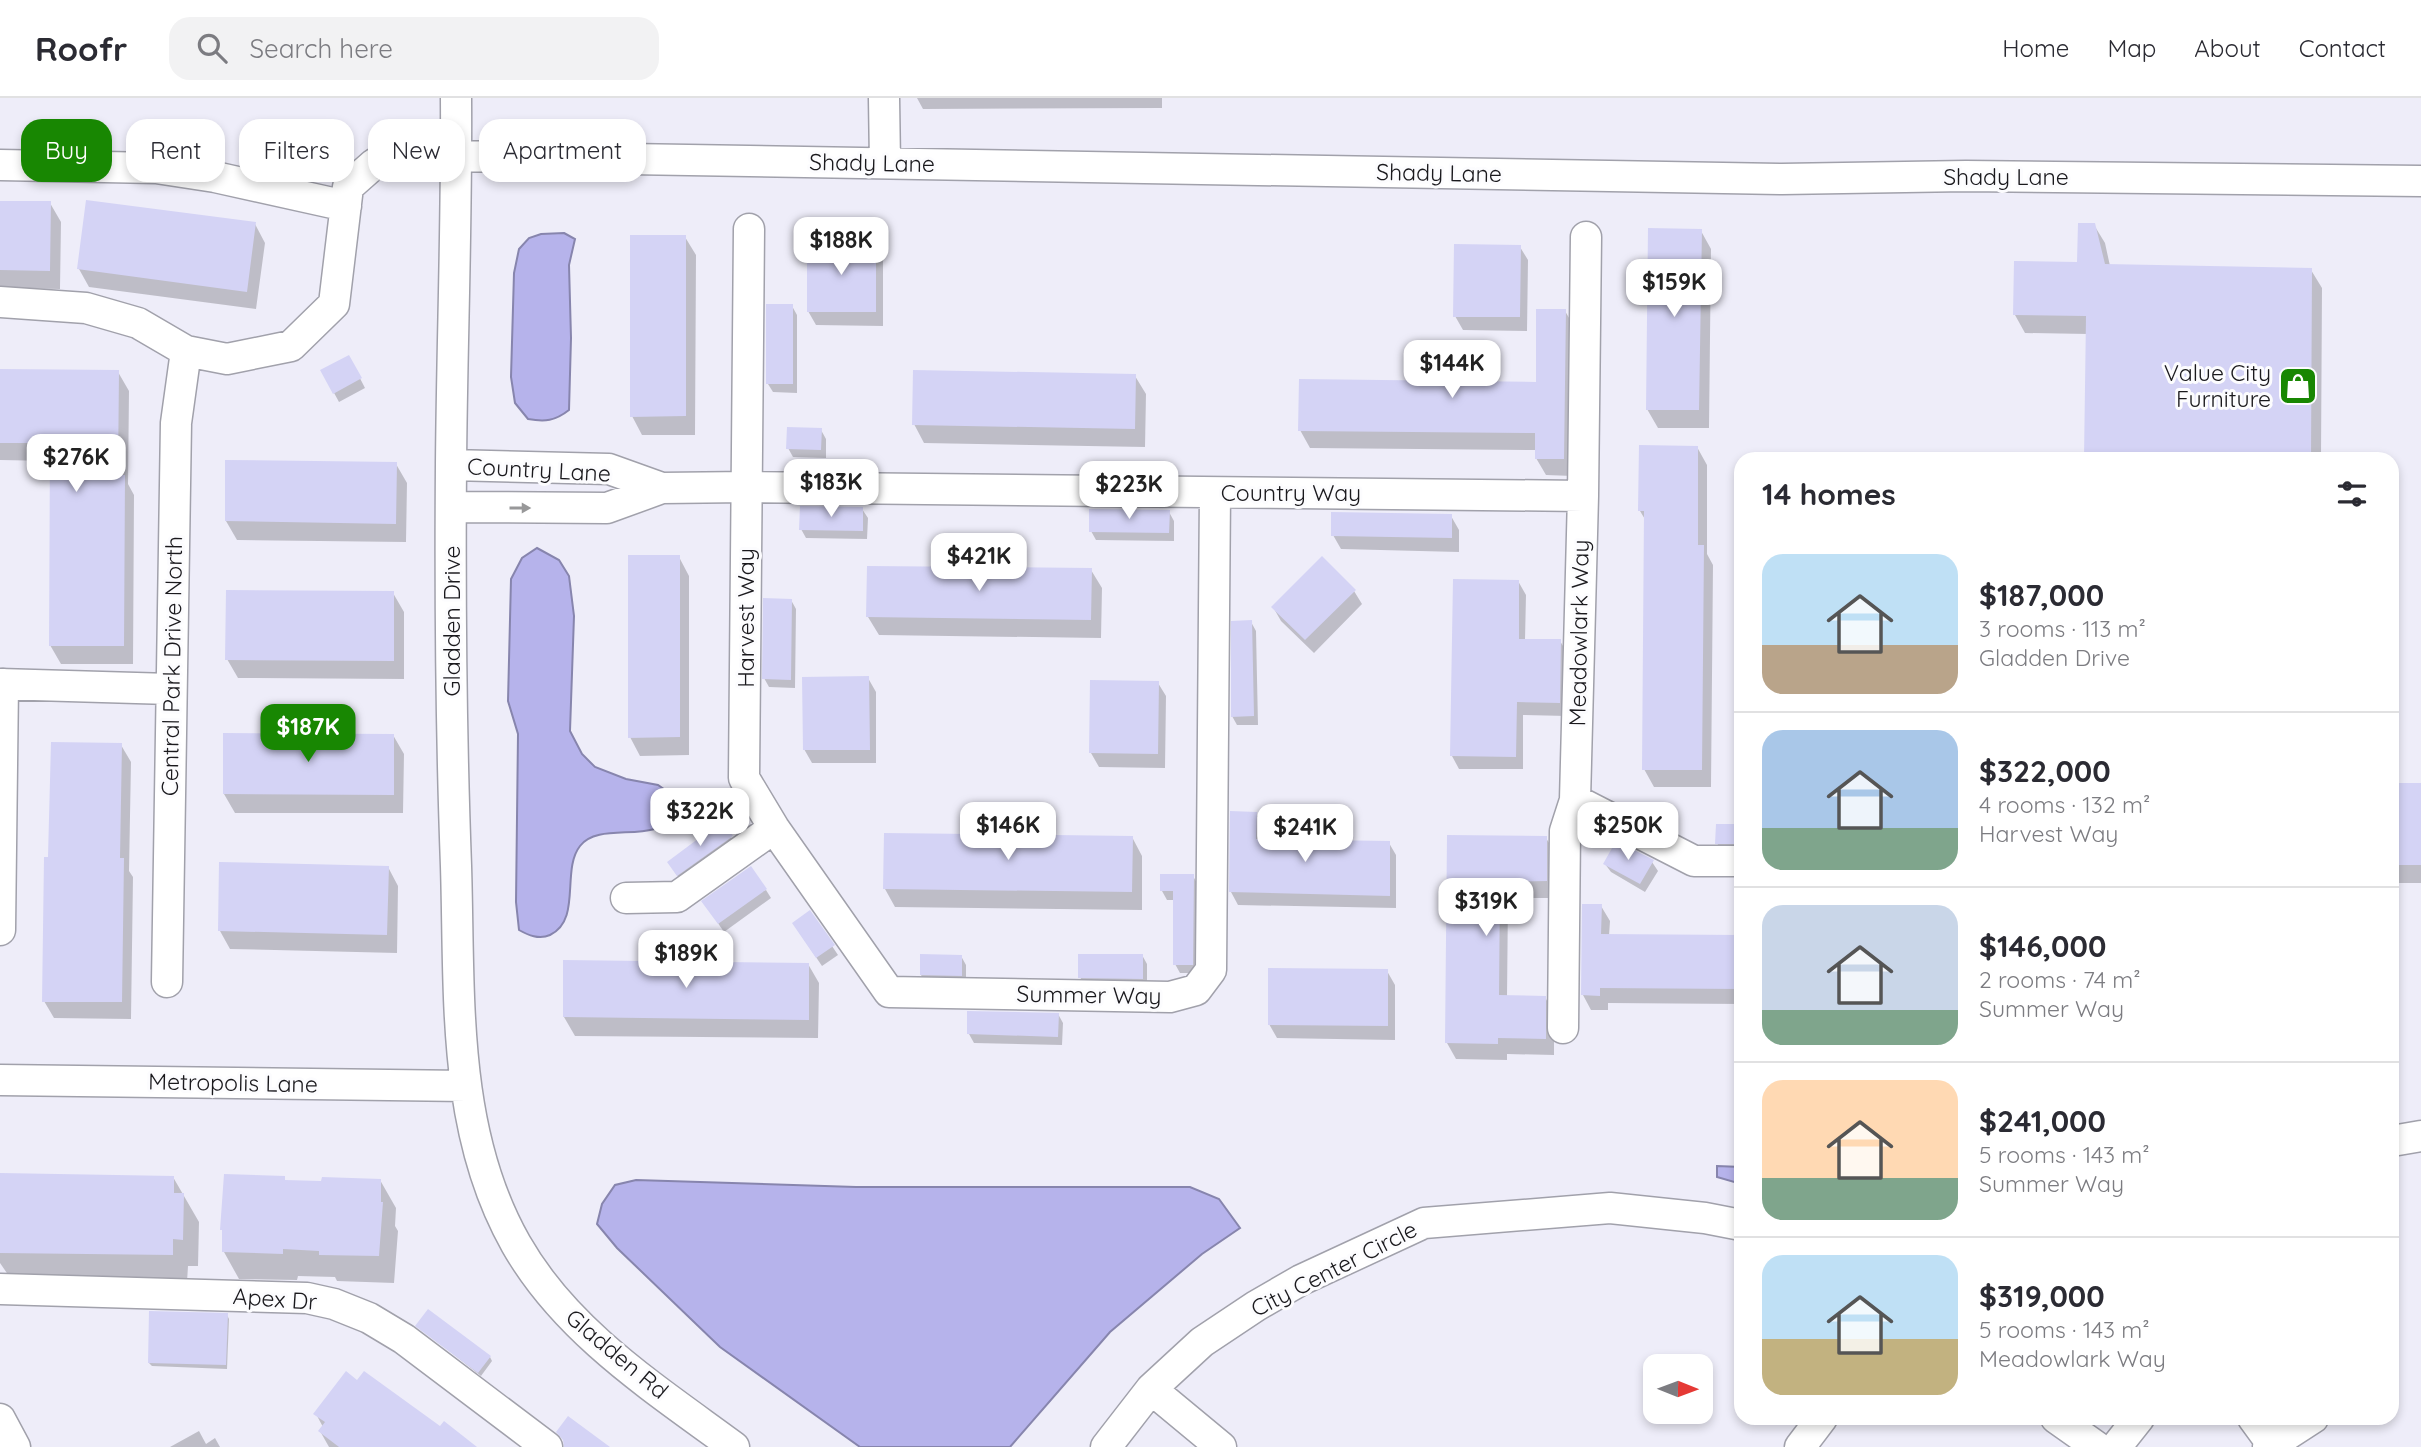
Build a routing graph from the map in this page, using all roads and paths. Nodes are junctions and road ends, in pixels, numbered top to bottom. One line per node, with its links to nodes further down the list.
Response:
1 (456, 98): 3 (street, Gladden Drive)
2 (884, 98): 5 (street)
3 (456, 119)
4 (465, 156): 5 (street, Shady Lane)
5 (885, 163): 8 (street, Shady Lane)
6 (0, 165): 10 (street)
7 (368, 169): 10 (street, Shady Lane)
8 (2421, 181)
9 (456, 182): 15 (street, Gladden Drive)
10 (346, 206): 14 (street, Shady Lane)
11 (749, 229): 16 (street, Harvest Way)
12 (1586, 237): 19 (street, Meadowlark Way)
13 (0, 302): 14 (street, Shady Lane)
14 (187, 351): 22 (street, Central Park Drive North)
15 (451, 465): 17 (street, Country Lane); 20 (street, Gladden Drive)
16 (747, 487): 17 (street, Country Way); 18 (street, Country Way); 24 (street, Harvest Way)
17 (662, 488): 20 (street, Country Lane, one-way to 17)
18 (1215, 493): 19 (street, Country Way); 24 (street, Summer Way)
19 (1583, 496): 23 (street, Meadowlark Way)
20 (452, 507): 31 (street, Gladden Drive)
21 (2, 684): 22 (street); 27 (street)
22 (170, 689): 28 (street, Central Park Drive North)
23 (1575, 800): 25 (street); 29 (street, Meadowlark Way)
24 (774, 828): 26 (street)
25 (1734, 861)
26 (626, 898)
27 (0, 930)
28 (167, 982)
29 (1563, 1028)
30 (0, 1080): 31 (street, Metropolis Lane)
31 (466, 1086): 46 (street, Gladden Rd)
32 (2421, 1136): 33 (street)
33 (2399, 1140)
34 (1734, 1224): 36 (street, City Center Circle)
35 (0, 1289): 45 (street, Apex Dr)
36 (1151, 1390): 47 (street, City Center Circle); 48 (street)
37 (0, 1419): 44 (street)
38 (1817, 1425): 49 (street)
39 (2066, 1425): 50 (street)
40 (2133, 1425): 51 (street)
41 (2257, 1425): 43 (street)
42 (2302, 1425): 43 (street)
43 (2270, 1446)
44 (15, 1447)
45 (547, 1447)
46 (734, 1447)
47 (1106, 1447)
48 (1222, 1447)
49 (1800, 1447)
50 (2097, 1447)
51 (2116, 1447)

